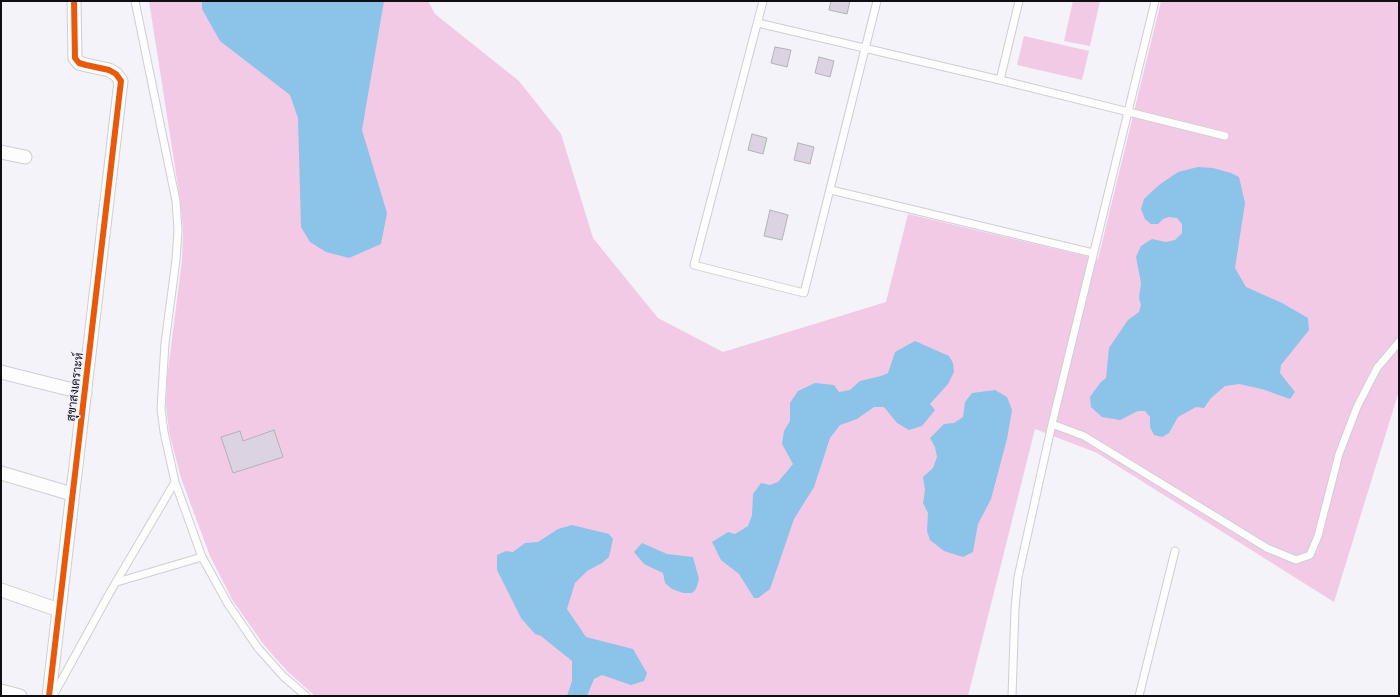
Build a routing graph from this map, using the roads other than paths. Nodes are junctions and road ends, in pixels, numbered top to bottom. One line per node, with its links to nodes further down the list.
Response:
1 (74, 1): 18 (street, สุขาสงเคราะห์)
2 (135, 1): 21 (lane)
3 (763, 1): 7 (lane)
4 (877, 1): 8 (lane)
5 (1019, 1): 9 (lane)
6 (1155, 1): 10 (lane)
7 (758, 23): 8 (lane); 14 (lane)
8 (866, 48): 9 (lane); 14 (lane)
9 (1000, 80): 10 (lane)
10 (1128, 111): 11 (lane); 15 (lane)
11 (1225, 136)
12 (1, 152): 13 (street)
13 (25, 157)
14 (830, 190): 15 (lane)
15 (1093, 253): 19 (lane)
16 (1399, 342): 19 (lane)
17 (1, 372): 18 (street)
18 (85, 393): 22 (street, สุขาสงเคราะห์)
19 (1052, 424): 33 (lane)
20 (1, 473): 22 (street)
21 (175, 482): 24 (lane); 25 (lane)
22 (72, 494): 27 (street, สุขาสงเคราะห์)
23 (1175, 551): 34 (lane)
24 (202, 557): 25 (lane); 32 (lane)
25 (117, 582): 31 (lane)
26 (1, 590): 27 (street)
27 (58, 610): 30 (street, สุขาสงเคราะห์)
28 (1, 691): 29 (street)
29 (20, 696)
30 (49, 696)
31 (53, 696)
32 (306, 696)
33 (1012, 696)
34 (1139, 696)

